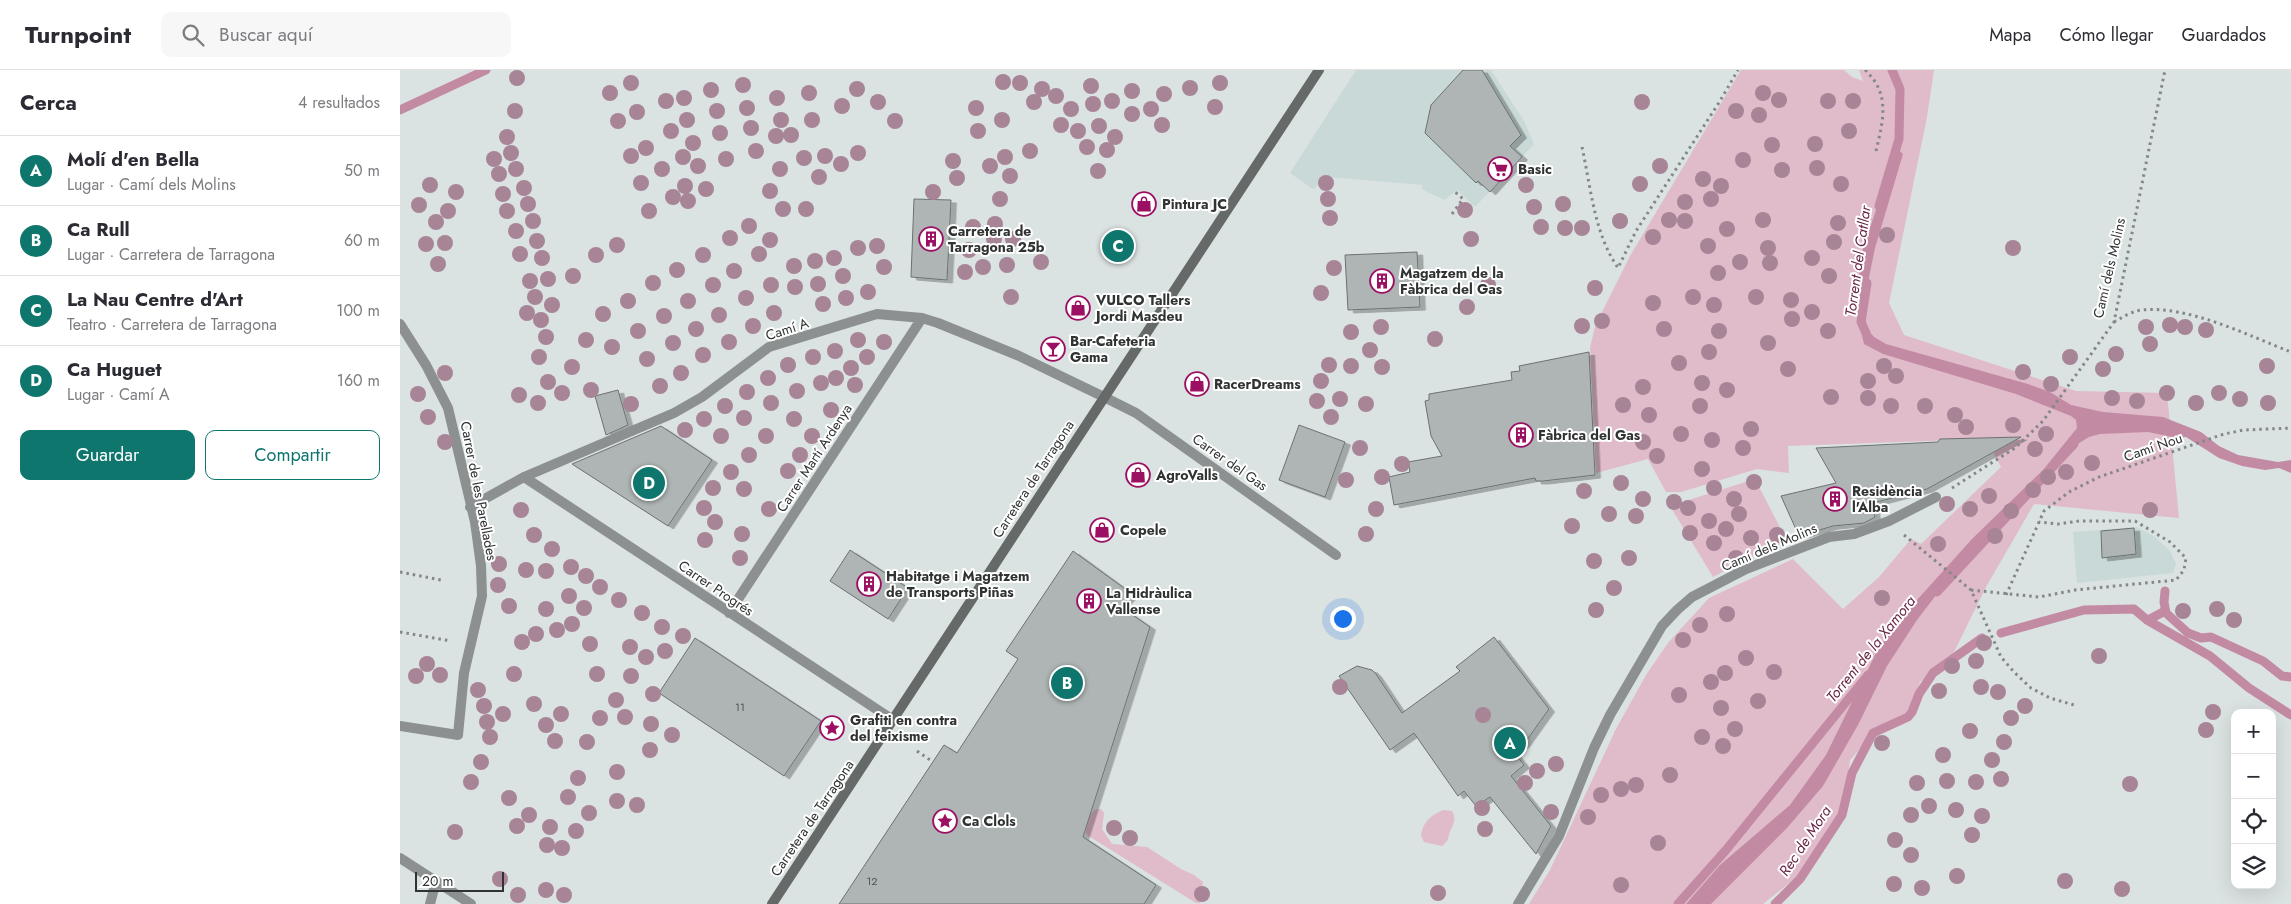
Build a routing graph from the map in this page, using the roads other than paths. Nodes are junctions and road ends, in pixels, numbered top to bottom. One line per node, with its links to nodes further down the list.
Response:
1 (1319, 70): 4 (main road, Carretera de Tarragona)
2 (922, 318): 4 (street, Camí A); 5 (street, Camí A); 9 (street, Carrer Martí Ardenya)
3 (400, 324): 7 (street, Carrer de les Parellades)
4 (1104, 396): 8 (street, Carrer del Gas); 10 (main road, Carretera de Tarragona)
5 (524, 476): 7 (street, Camí A); 9 (street, Carrer Progrés)
6 (1936, 497): 17 (street, Camí dels Molins)
7 (470, 507): 11 (street, Carrer de les Parellades)
8 (1336, 555)
9 (729, 613): 10 (street, Carrer Progrés)
10 (894, 720): 16 (main road, Carretera de Tarragona)
11 (400, 726)
12 (400, 858): 13 (street)
13 (436, 881): 14 (street); 15 (street)
14 (430, 904)
15 (471, 904)
16 (772, 904)
17 (1518, 904)

